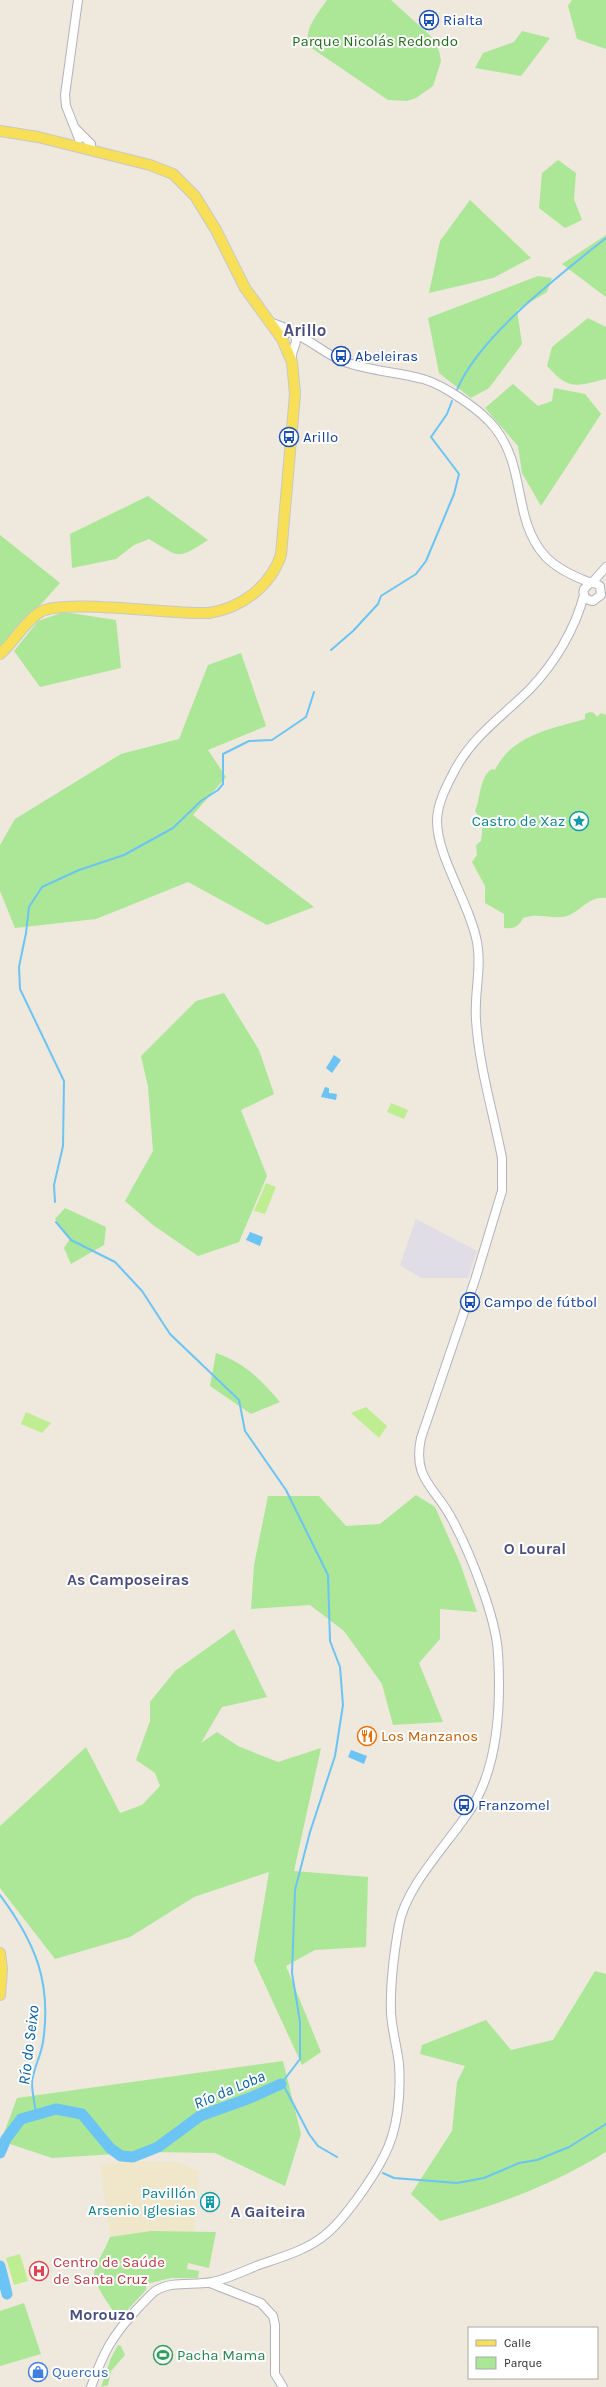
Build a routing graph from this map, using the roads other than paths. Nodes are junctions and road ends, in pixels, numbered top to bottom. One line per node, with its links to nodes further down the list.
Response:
1 (78, 0): 3 (street)
2 (0, 131): 3 (main road)
3 (81, 142): 4 (main road)
4 (268, 322): 5 (street); 6 (main road)
5 (292, 333): 6 (street); 7 (street); 8 (street)
6 (283, 341): 7 (street); 9 (main road)
7 (296, 343): 8 (street); 9 (street)
8 (316, 346): 11 (street)
9 (292, 362): 18 (main road)
10 (605, 568): 12 (street); 13 (street)
11 (570, 576): 12 (street); 14 (street)
12 (591, 583): 13 (street); 14 (street)
13 (603, 590): 15 (street)
14 (583, 593): 15 (street); 17 (street)
15 (594, 601): 16 (street); 17 (street)
16 (606, 601)
17 (579, 613): 21 (street)
18 (0, 654)
19 (0, 1954): 20 (main road)
20 (0, 1995)
21 (210, 2283): 22 (street); 23 (street)
22 (91, 2387)
23 (283, 2387)

